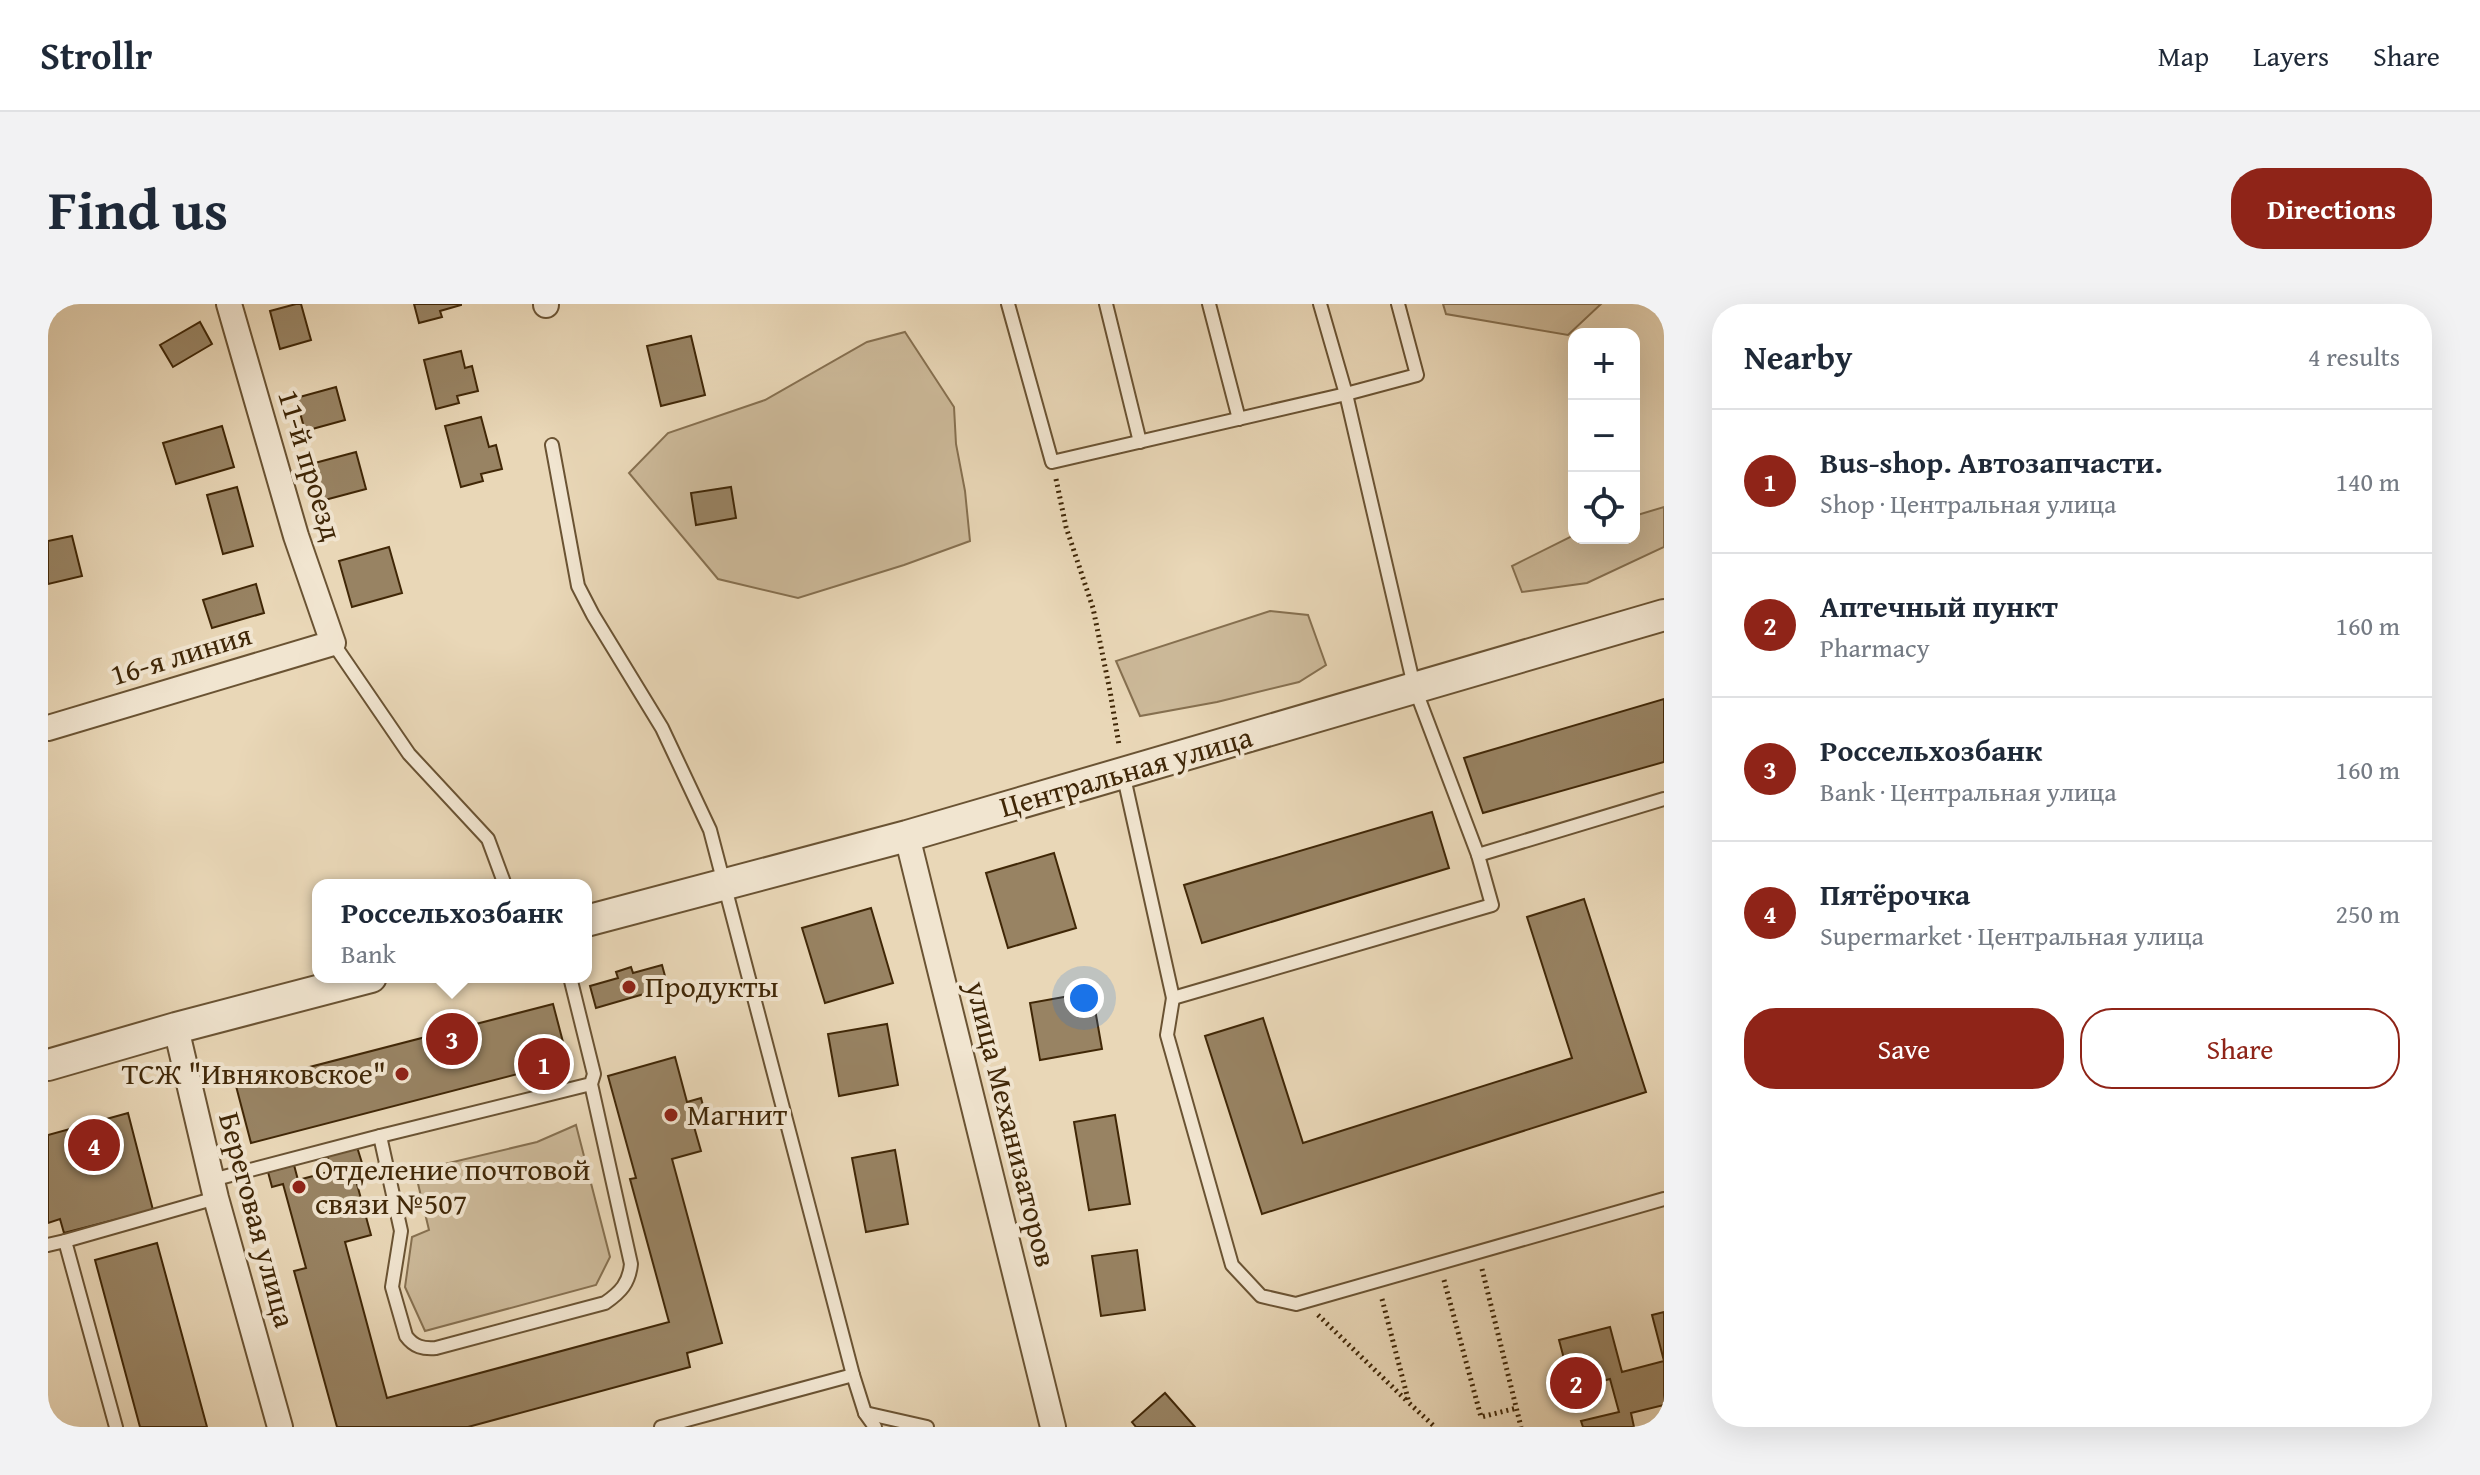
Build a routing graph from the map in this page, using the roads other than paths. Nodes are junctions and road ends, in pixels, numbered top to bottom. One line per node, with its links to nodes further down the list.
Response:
1 (229, 304): 12 (street, 11-й проезд)
2 (1008, 304): 9 (lane)
3 (1106, 304): 9 (lane)
4 (1209, 304): 8 (lane)
5 (1320, 304): 7 (lane)
6 (1398, 304): 7 (lane)
7 (1346, 394): 8 (lane); 13 (lane)
8 (1239, 419): 9 (lane)
9 (1140, 442)
10 (552, 445): 20 (lane)
11 (1664, 615): 13 (street, Центральная улица)
12 (333, 643): 14 (street, 16-я линия); 19 (lane)
13 (1414, 686): 15 (street, Центральная улица); 18 (lane)
14 (48, 728)
15 (1123, 773): 17 (street, Центральная улица); 24 (lane)
16 (1664, 799): 18 (lane)
17 (907, 836): 20 (street, Центральная улица); 40 (street, улица Механизаторов)
18 (1478, 855): 24 (lane)
19 (503, 879)
20 (724, 884): 21 (street, Центральная улица); 33 (lane)
21 (592, 919)
22 (348, 983): 25 (street)
23 (571, 983): 27 (lane)
24 (1173, 998): 30 (lane)
25 (176, 1028): 26 (street); 29 (street, Береговая улица)
26 (48, 1065)
27 (591, 1084): 28 (lane); 28 (lane)
28 (380, 1136): 29 (lane)
29 (214, 1189): 31 (lane); 36 (street, Береговая улица)
30 (1664, 1199)
31 (65, 1241): 32 (lane); 35 (lane)
32 (48, 1245)
33 (853, 1375): 34 (lane); 37 (lane)
34 (865, 1413): 38 (lane); 39 (lane)
35 (116, 1427)
36 (280, 1427)
37 (661, 1427)
38 (875, 1427)
39 (927, 1427)
40 (1053, 1427)

